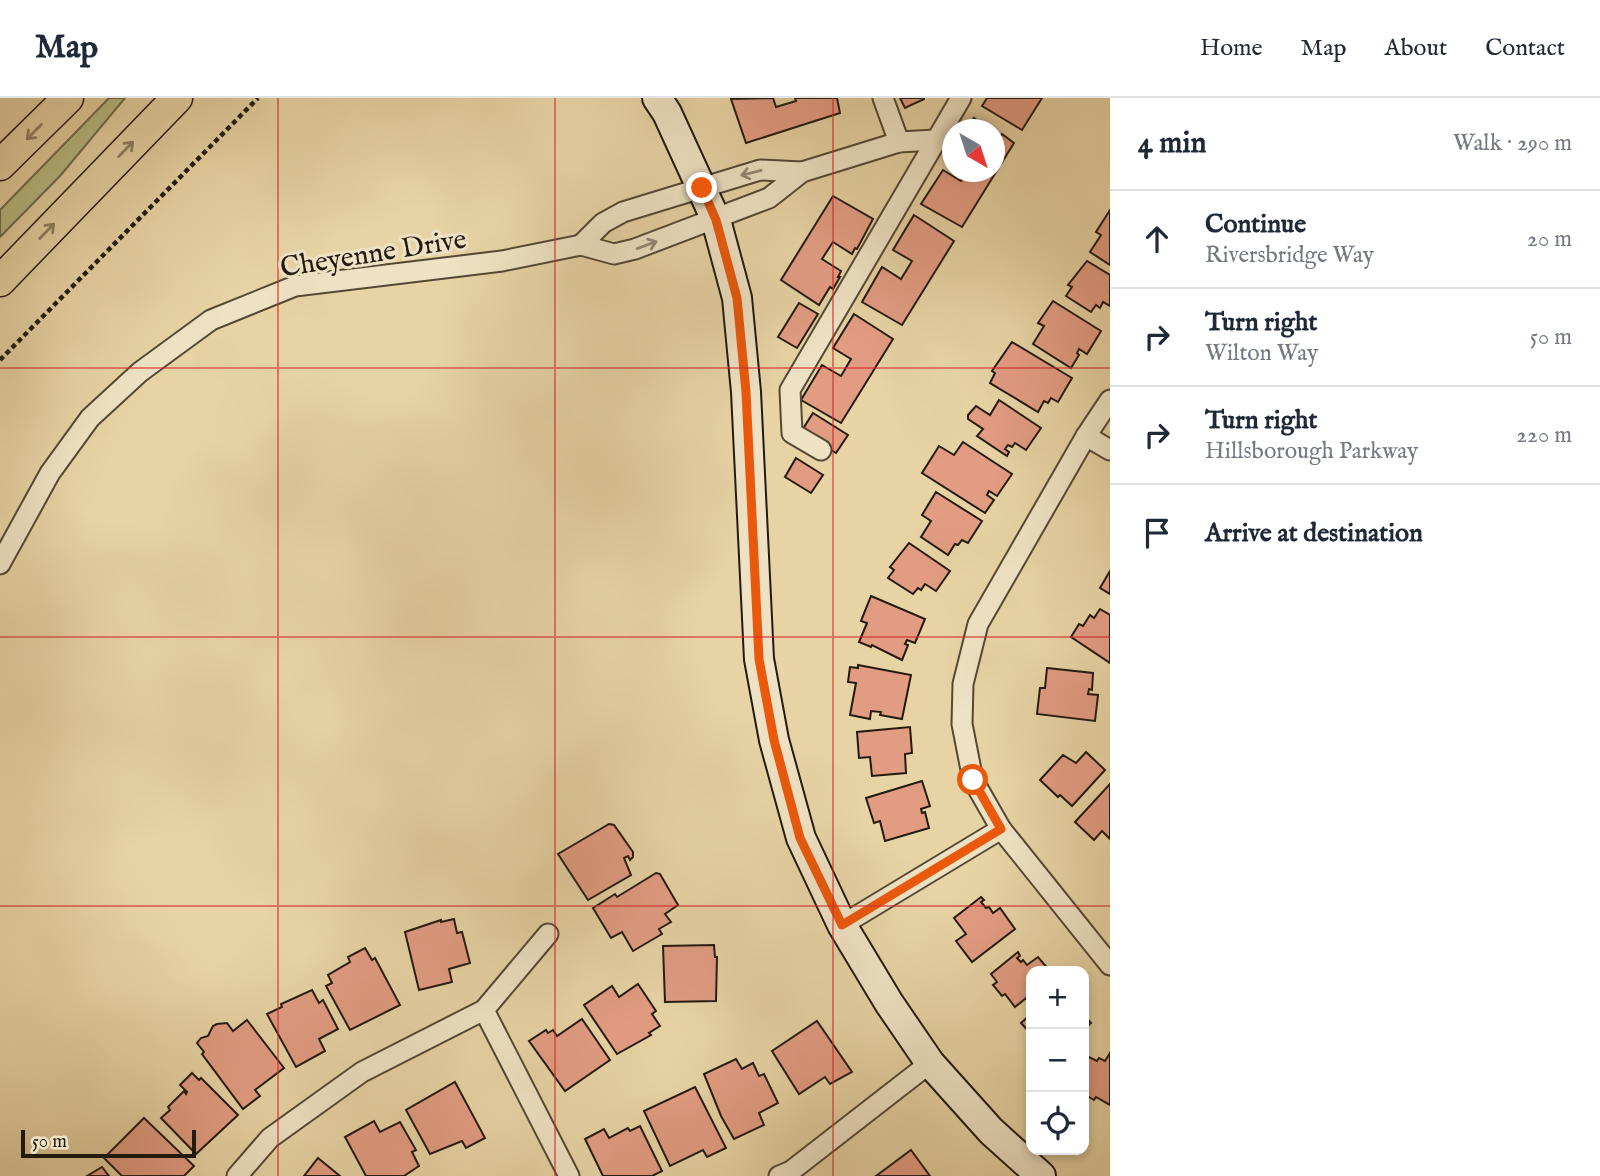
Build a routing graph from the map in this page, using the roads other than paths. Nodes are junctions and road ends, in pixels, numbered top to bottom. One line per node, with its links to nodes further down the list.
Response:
1 (68, 98): 8 (main road, one-way to 8)
2 (177, 98): 13 (main road, one-way to 2)
3 (657, 98): 10 (street)
4 (883, 98): 7 (street)
5 (961, 98): 6 (street)
6 (935, 140): 7 (street); 16 (street)
7 (899, 142): 9 (street)
8 (0, 165)
9 (802, 172): 10 (street, one-way to 10); 11 (street, Cheyenne Drive)
10 (702, 188): 11 (street); 12 (street)
11 (716, 220): 12 (street, Cheyenne Drive, one-way to 11); 20 (street)
12 (581, 246): 18 (street, Cheyenne Drive)
13 (0, 281)
14 (1110, 400): 15 (street)
15 (1086, 436): 17 (street); 19 (street)
16 (821, 450)
17 (1110, 450)
18 (0, 564)
19 (1001, 829): 20 (street); 22 (street)
20 (842, 925): 24 (street)
21 (548, 934): 23 (street)
22 (1110, 964)
23 (484, 1010): 26 (street); 27 (street)
24 (930, 1063): 25 (street); 28 (street)
25 (788, 1174)
26 (237, 1176)
27 (569, 1176)
28 (1041, 1176)

